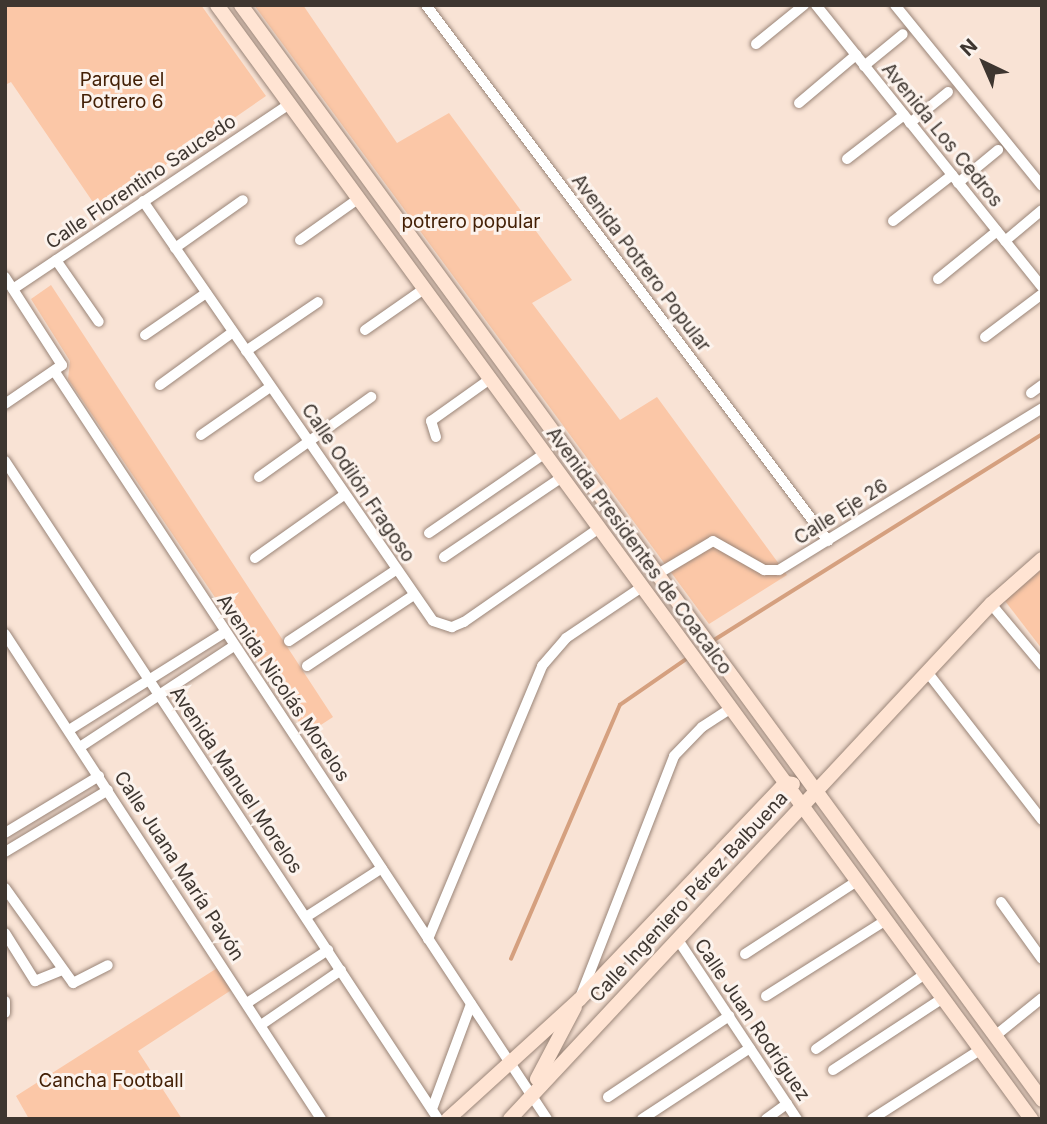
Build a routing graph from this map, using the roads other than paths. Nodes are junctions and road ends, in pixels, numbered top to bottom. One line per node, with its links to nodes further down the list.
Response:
1 (217, 5): 13 (street, Avenida Presidentes de Coacalco)
2 (241, 5): 23 (street, Avenida Presidentes de Coacalco)
3 (426, 5): 66 (street, Avenida Potrero Popular)
4 (804, 5): 8 (street)
5 (895, 5): 18 (street)
6 (819, 6): 9 (street, Avenida Los Cedros)
7 (903, 34): 10 (street)
8 (756, 44)
9 (856, 55): 10 (street, Avenida Los Cedros); 12 (street)
10 (864, 66): 14 (street, Avenida Los Cedros)
11 (948, 92): 14 (street)
12 (799, 103)
13 (289, 104): 19 (street, Avenida Presidentes de Coacalco); 20 (street, Calle Florentino Saucedo)
14 (907, 119): 16 (street); 17 (street, Avenida Los Cedros)
15 (998, 150): 17 (street)
16 (847, 159)
17 (955, 179): 24 (street); 26 (street, Avenida Los Cedros)
18 (1042, 186)
19 (358, 199): 25 (street, Avenida Presidentes de Coacalco); 27 (street)
20 (143, 201): 29 (street, Calle Odilón Fragoso); 30 (street, Calle Florentino Saucedo)
21 (243, 201): 29 (street)
22 (1042, 210): 28 (street)
23 (396, 219): 25 (street); 62 (street, Avenida Presidentes de Coacalco)
24 (893, 221)
25 (381, 230): 35 (street, Avenida Presidentes de Coacalco)
26 (997, 231): 28 (street, Avenida Los Cedros); 32 (street)
27 (300, 240)
28 (1005, 241): 33 (street, Avenida Los Cedros)
29 (175, 248): 36 (street, Calle Odilón Fragoso)
30 (56, 260): 34 (street, Calle Florentino Saucedo); 39 (street)
31 (5, 277): 34 (street, Avenida Nicolás Morelos)
32 (938, 279)
33 (1042, 287)
34 (13, 289): 45 (street, Avenida Nicolás Morelos)
35 (424, 289): 40 (street); 46 (street, Avenida Presidentes de Coacalco)
36 (206, 293): 41 (street, Calle Odilón Fragoso); 42 (street)
37 (1042, 294): 43 (street)
38 (318, 302): 44 (street)
39 (99, 322)
40 (365, 330)
41 (233, 332): 44 (street, Calle Odilón Fragoso); 47 (street)
42 (145, 335)
43 (985, 337)
44 (246, 351): 49 (street, Calle Odilón Fragoso)
45 (55, 372): 52 (street); 75 (street, Avenida Nicolás Morelos)
46 (489, 379): 55 (street); 57 (street, Avenida Presidentes de Coacalco)
47 (160, 385)
48 (1042, 385): 50 (street)
49 (270, 387): 54 (street); 56 (street, Calle Odilón Fragoso)
50 (1031, 393)
51 (371, 397): 56 (street)
52 (5, 404)
53 (1042, 408): 66 (street, Calle Eje 26)
54 (201, 435)
55 (436, 437)
56 (308, 442): 59 (street); 61 (street, Calle Odilón Fragoso)
57 (544, 454): 60 (street, Avenida Presidentes de Coacalco); 65 (street)
58 (5, 461): 82 (street, Avenida Manuel Morelos)
59 (259, 477)
60 (562, 477): 63 (street, Avenida Presidentes de Coacalco); 67 (street)
61 (344, 495): 68 (street); 70 (street, Calle Odilón Fragoso)
62 (603, 502): 63 (street); 71 (street, Avenida Presidentes de Coacalco)
63 (588, 513): 64 (street, Avenida Presidentes de Coacalco)
64 (599, 528): 72 (street, Avenida Presidentes de Coacalco); 73 (street, Calle Odilón Fragoso)
65 (429, 533)
66 (828, 541): 71 (street, Calle Eje 26)
67 (444, 557)
68 (255, 558)
69 (1042, 559): 74 (street)
70 (396, 570): 73 (street, Calle Odilón Fragoso); 77 (street)
71 (656, 575): 89 (street, Avenida Presidentes de Coacalco)
72 (642, 587): 84 (street, Avenida Presidentes de Coacalco); 102 (street)
73 (414, 595): 80 (street)
74 (991, 604): 79 (street); 81 (street)
75 (225, 632): 78 (street, Avenida Nicolás Morelos); 82 (street)
76 (5, 634): 85 (street, Calle Juana María Pavón)
77 (289, 641)
78 (234, 646): 83 (street); 95 (street, Avenida Nicolás Morelos)
79 (1042, 665)
80 (307, 666)
81 (928, 673): 89 (street); 92 (street)
82 (149, 680): 83 (street, Avenida Manuel Morelos); 85 (street)
83 (159, 695): 86 (street); 99 (street, Avenida Manuel Morelos)
84 (731, 708): 88 (street, Avenida Presidentes de Coacalco); 116 (street)
85 (69, 730): 86 (street, Calle Juana María Pavón)
86 (79, 747): 87 (street, Calle Juana María Pavón)
87 (99, 776): 90 (street, Calle Juana María Pavón); 93 (street)
88 (786, 783): 89 (street, Calle Ingeniero Pérez Balbuena); 91 (street, Avenida Presidentes de Coacalco); 116 (street, Calle Ingeniero Pérez Balbuena)
89 (815, 789): 91 (street, Calle Ingeniero Pérez Balbuena); 104 (street, Avenida Presidentes de Coacalco)
90 (108, 790): 94 (street); 118 (street, Calle Juana María Pavón)
91 (802, 805): 96 (street, Avenida Presidentes de Coacalco); 103 (street, Calle Ingeniero Pérez Balbuena)
92 (1042, 820)
93 (5, 833)
94 (5, 852)
95 (382, 868): 99 (street); 102 (street, Avenida Nicolás Morelos)
96 (857, 881): 100 (street, Avenida Presidentes de Coacalco); 106 (street)
97 (5, 888): 110 (street)
98 (1001, 902): 108 (street)
99 (306, 917): 105 (street, Avenida Manuel Morelos)
100 (886, 920): 107 (street, Avenida Presidentes de Coacalco); 113 (street)
101 (5, 933): 110 (street)
102 (428, 939): 119 (street, Avenida Nicolás Morelos)
103 (678, 940): 121 (street, Calle Juan Rodríguez); 129 (street, Calle Ingeniero Pérez Balbuena)
104 (927, 943): 107 (street); 123 (street, Avenida Presidentes de Coacalco)
105 (328, 950): 111 (street, Avenida Manuel Morelos); 118 (street)
106 (745, 954)
107 (911, 955): 112 (street, Avenida Presidentes de Coacalco)
108 (1042, 959)
109 (108, 965): 110 (street)
110 (62, 970)
111 (341, 970): 122 (street); 133 (street, Avenida Manuel Morelos)
112 (925, 974): 114 (street, Avenida Presidentes de Coacalco); 125 (street)
113 (766, 996)
114 (943, 998): 126 (street, Avenida Presidentes de Coacalco); 128 (street)
115 (1042, 998): 123 (street)
116 (580, 999): 127 (street, Calle Ingeniero Pérez Balbuena); 129 (street)
117 (5, 1001): 120 (street)
118 (247, 1003): 122 (street, Calle Juana María Pavón)
119 (471, 1004): 127 (street, Avenida Nicolás Morelos); 133 (street)
120 (5, 1013)
121 (729, 1016): 124 (street, Calle Juan Rodríguez); 130 (street)
122 (261, 1025): 134 (street, Calle Juana María Pavón)
123 (995, 1036): 131 (street, Avenida Presidentes de Coacalco)
124 (750, 1048): 132 (street, Calle Juan Rodríguez); 139 (street)
125 (816, 1049)
126 (980, 1050): 142 (street); 143 (street, Avenida Presidentes de Coacalco)
127 (508, 1060): 129 (street, Avenida Nicolás Morelos); 136 (street, Calle Ingeniero Pérez Balbuena)
128 (833, 1070)
129 (530, 1093): 137 (street); 138 (street, Avenida Nicolás Morelos)
130 (608, 1097)
131 (1042, 1100)
132 (787, 1104): 140 (street); 141 (street, Calle Juan Rodríguez)
133 (432, 1109): 135 (street, Avenida Manuel Morelos)
134 (321, 1119)
135 (438, 1119)
136 (448, 1119)
137 (510, 1119)
138 (547, 1119)
139 (642, 1119)
140 (766, 1119)
141 (797, 1119)
142 (872, 1119)
143 (1031, 1119)

